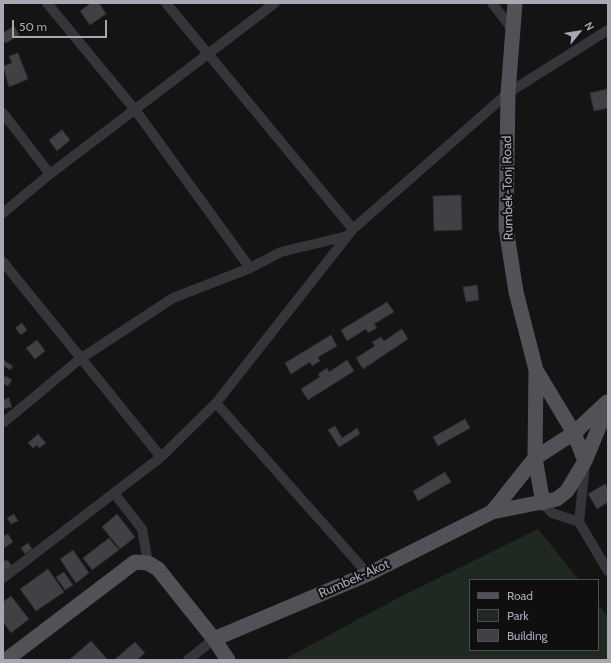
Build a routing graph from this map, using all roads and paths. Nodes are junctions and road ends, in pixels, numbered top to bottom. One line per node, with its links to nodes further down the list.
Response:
1 (46, 3): 10 (street)
2 (166, 3): 8 (street)
3 (275, 3): 8 (street)
4 (492, 3): 6 (street)
5 (515, 3): 6 (main road, Rumbek-Tonj Road)
6 (512, 29): 9 (main road, Rumbek-Tonj Road)
7 (608, 30): 9 (street)
8 (209, 54): 10 (street); 14 (street)
9 (508, 93): 14 (street); 18 (main road, Rumbek-Tonj Road)
10 (136, 111): 12 (street); 16 (street)
11 (3, 113): 12 (street)
12 (50, 174): 13 (street)
13 (3, 213)
14 (350, 233): 16 (street); 20 (street)
15 (3, 262): 17 (street)
16 (250, 268): 17 (street)
17 (80, 358): 22 (street); 24 (street)
18 (536, 370): 23 (main road, Rumbek-Tonj Road); 25 (main road, Rumbek-Tonj Road)
19 (608, 401): 23 (main road, Rumbek-Akot)
20 (216, 403): 24 (street); 33 (street)
21 (608, 405): 26 (main road, Rumbek-Akot)
22 (3, 423)
23 (574, 433): 25 (main road, Rumbek-Akot); 26 (main road, Rumbek-Tonj Road)
24 (161, 457): 27 (street)
25 (535, 458): 28 (main road, Rumbek-Tonj Road); 29 (main road, Rumbek-Akot)
26 (585, 461): 28 (main road, Rumbek-Akot); 30 (street)
27 (114, 493): 31 (street); 34 (street)
28 (544, 503): 29 (main road, Rumbek-Akot); 30 (street)
29 (492, 512): 33 (main road, Rumbek-Akot)
30 (579, 522): 32 (street)
31 (148, 563): 35 (main road); 36 (main road)
32 (608, 571)
33 (368, 574): 35 (main road, Rumbek-Akot)
34 (3, 578)
35 (214, 639): 37 (street); 38 (main road)
36 (6, 660)
37 (188, 660)
38 (228, 660)

